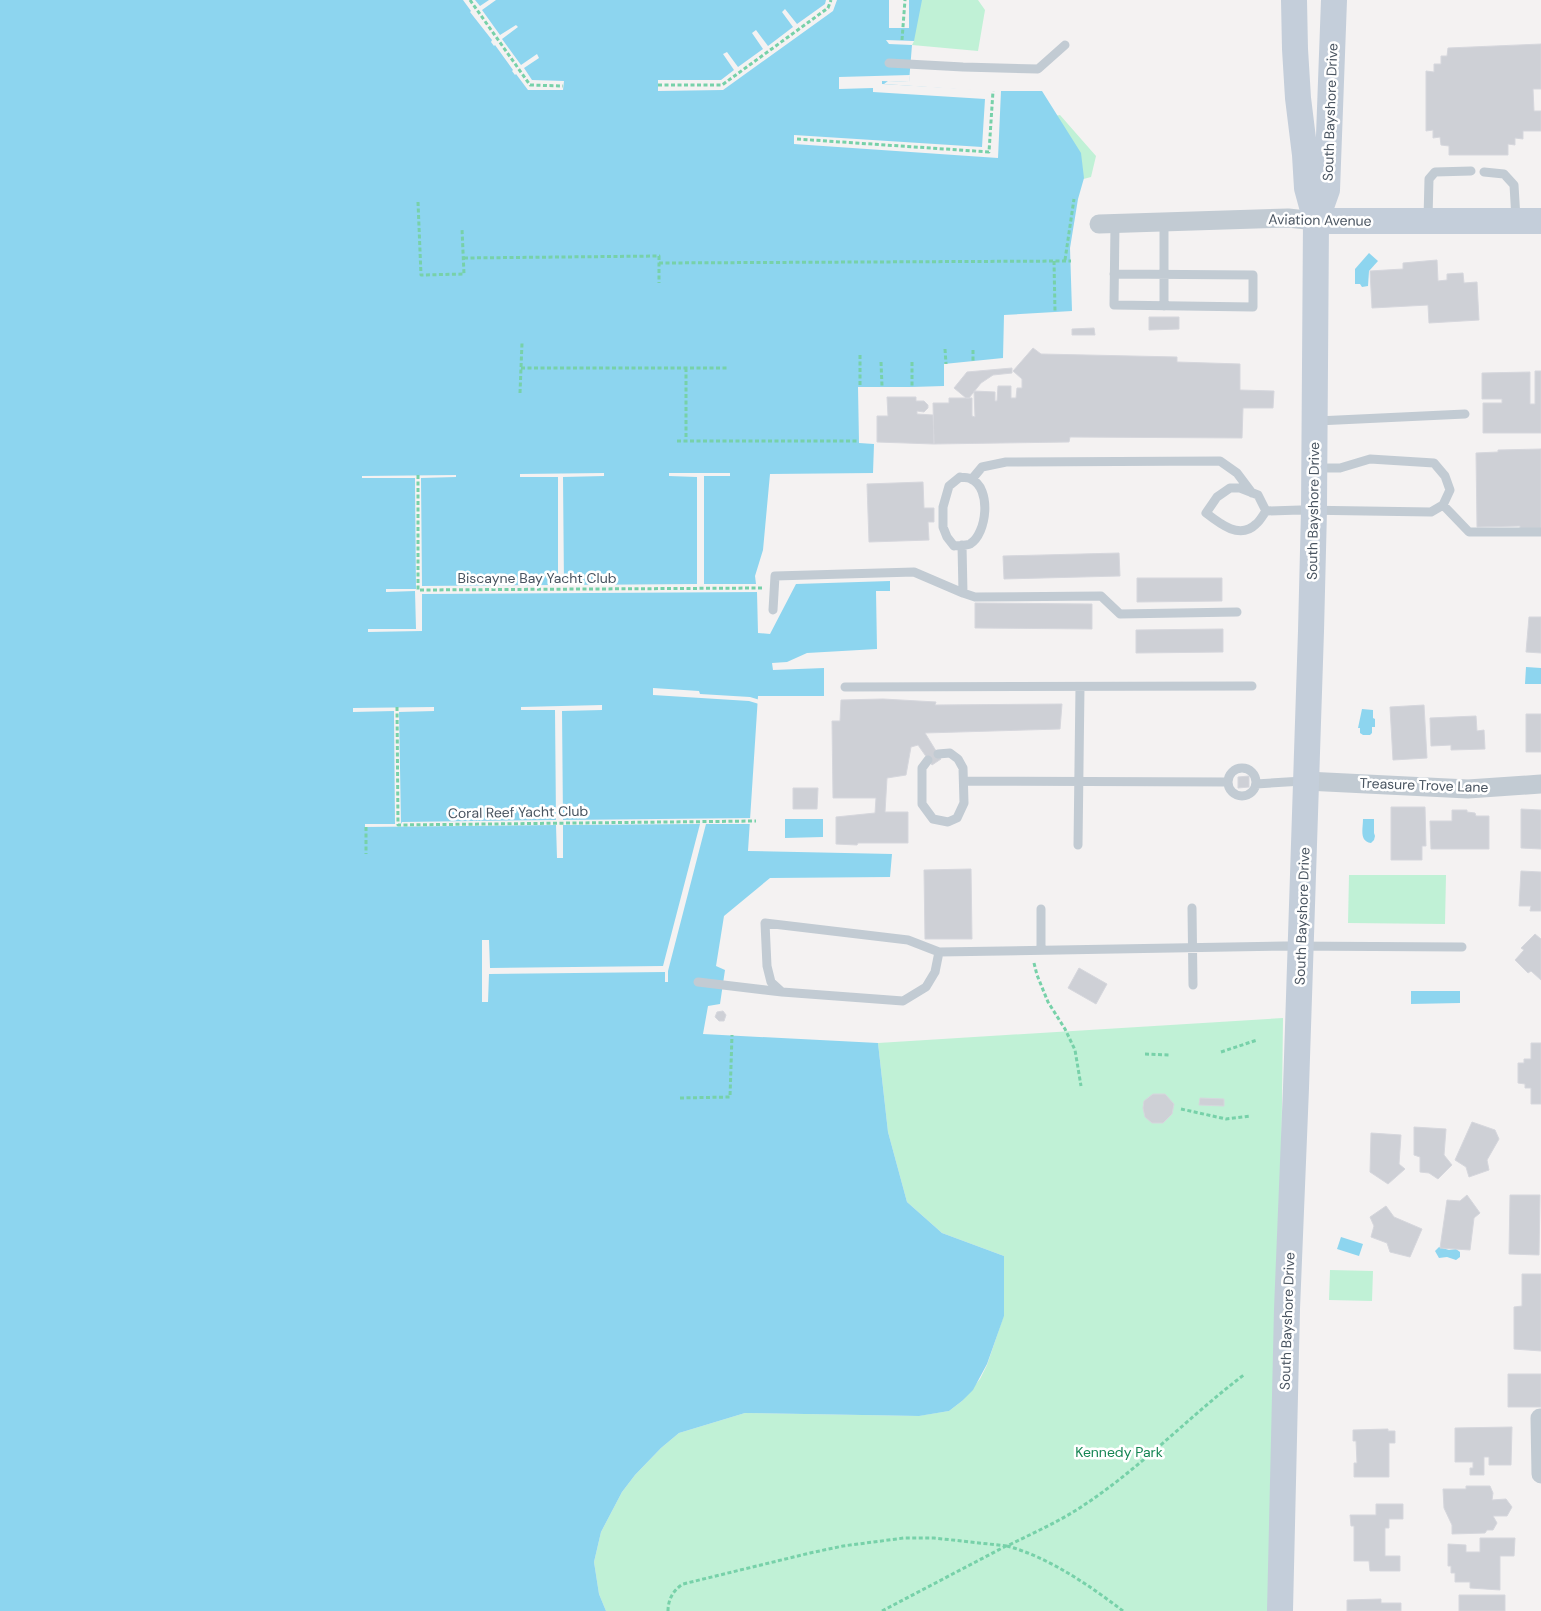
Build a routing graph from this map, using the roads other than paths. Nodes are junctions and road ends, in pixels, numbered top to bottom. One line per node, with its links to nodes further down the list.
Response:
1 (1294, 0): 7 (main road, South Bayshore Drive)
2 (1334, 0): 7 (main road, South Bayshore Drive)
3 (1066, 45): 4 (lane)
4 (889, 63)
5 (1471, 171): 10 (lane)
6 (1484, 172): 8 (lane)
7 (1316, 221): 9 (street, Aviation Avenue); 10 (main road, Aviation Avenue); 16 (main road, South Bayshore Drive)
8 (1528, 221): 10 (main road, Aviation Avenue)
9 (1164, 222): 11 (street, Aviation Avenue); 13 (lane)
10 (1428, 222)
11 (1107, 224): 12 (lane)
12 (1114, 274): 13 (lane); 14 (lane)
13 (1164, 274): 14 (lane); 14 (lane)
14 (1164, 306)
15 (1465, 414): 16 (lane)
16 (1314, 421): 17 (main road, South Bayshore Drive)
17 (1314, 468): 20 (lane); 21 (main road, South Bayshore Drive)
18 (972, 479): 19 (lane); 24 (lane); 24 (lane)
19 (1252, 492): 22 (lane); 22 (lane)
20 (1443, 505): 21 (lane); 23 (lane)
21 (1314, 510): 22 (lane); 34 (main road, South Bayshore Drive)
22 (1266, 511)
23 (1541, 532)
24 (962, 545): 25 (lane)
25 (963, 593): 26 (lane); 27 (lane)
26 (773, 610)
27 (1236, 612)
28 (1252, 686): 30 (lane)
29 (845, 687): 30 (lane)
30 (1080, 687): 33 (lane)
31 (938, 754): 35 (lane)
32 (928, 760): 35 (lane)
33 (1079, 781): 35 (lane); 36 (lane); 39 (lane)
34 (1306, 781): 37 (lane); 38 (street, Treasure Trove Lane); 42 (main road, South Bayshore Drive)
35 (964, 782)
36 (1228, 782): 37 (lane); 37 (lane)
37 (1256, 784)
38 (1541, 784)
39 (1078, 845)
40 (1192, 908): 44 (lane)
41 (1041, 910): 45 (lane)
42 (1301, 946): 43 (lane); 44 (lane); 52 (main road, South Bayshore Drive)
43 (1462, 946)
44 (1193, 948): 45 (lane); 48 (lane)
45 (1041, 950): 46 (lane)
46 (939, 952): 49 (lane); 49 (lane)
47 (698, 982): 49 (lane)
48 (1194, 986)
49 (782, 992)
50 (1540, 1418): 51 (street)
51 (1541, 1474)
52 (1280, 1611)

